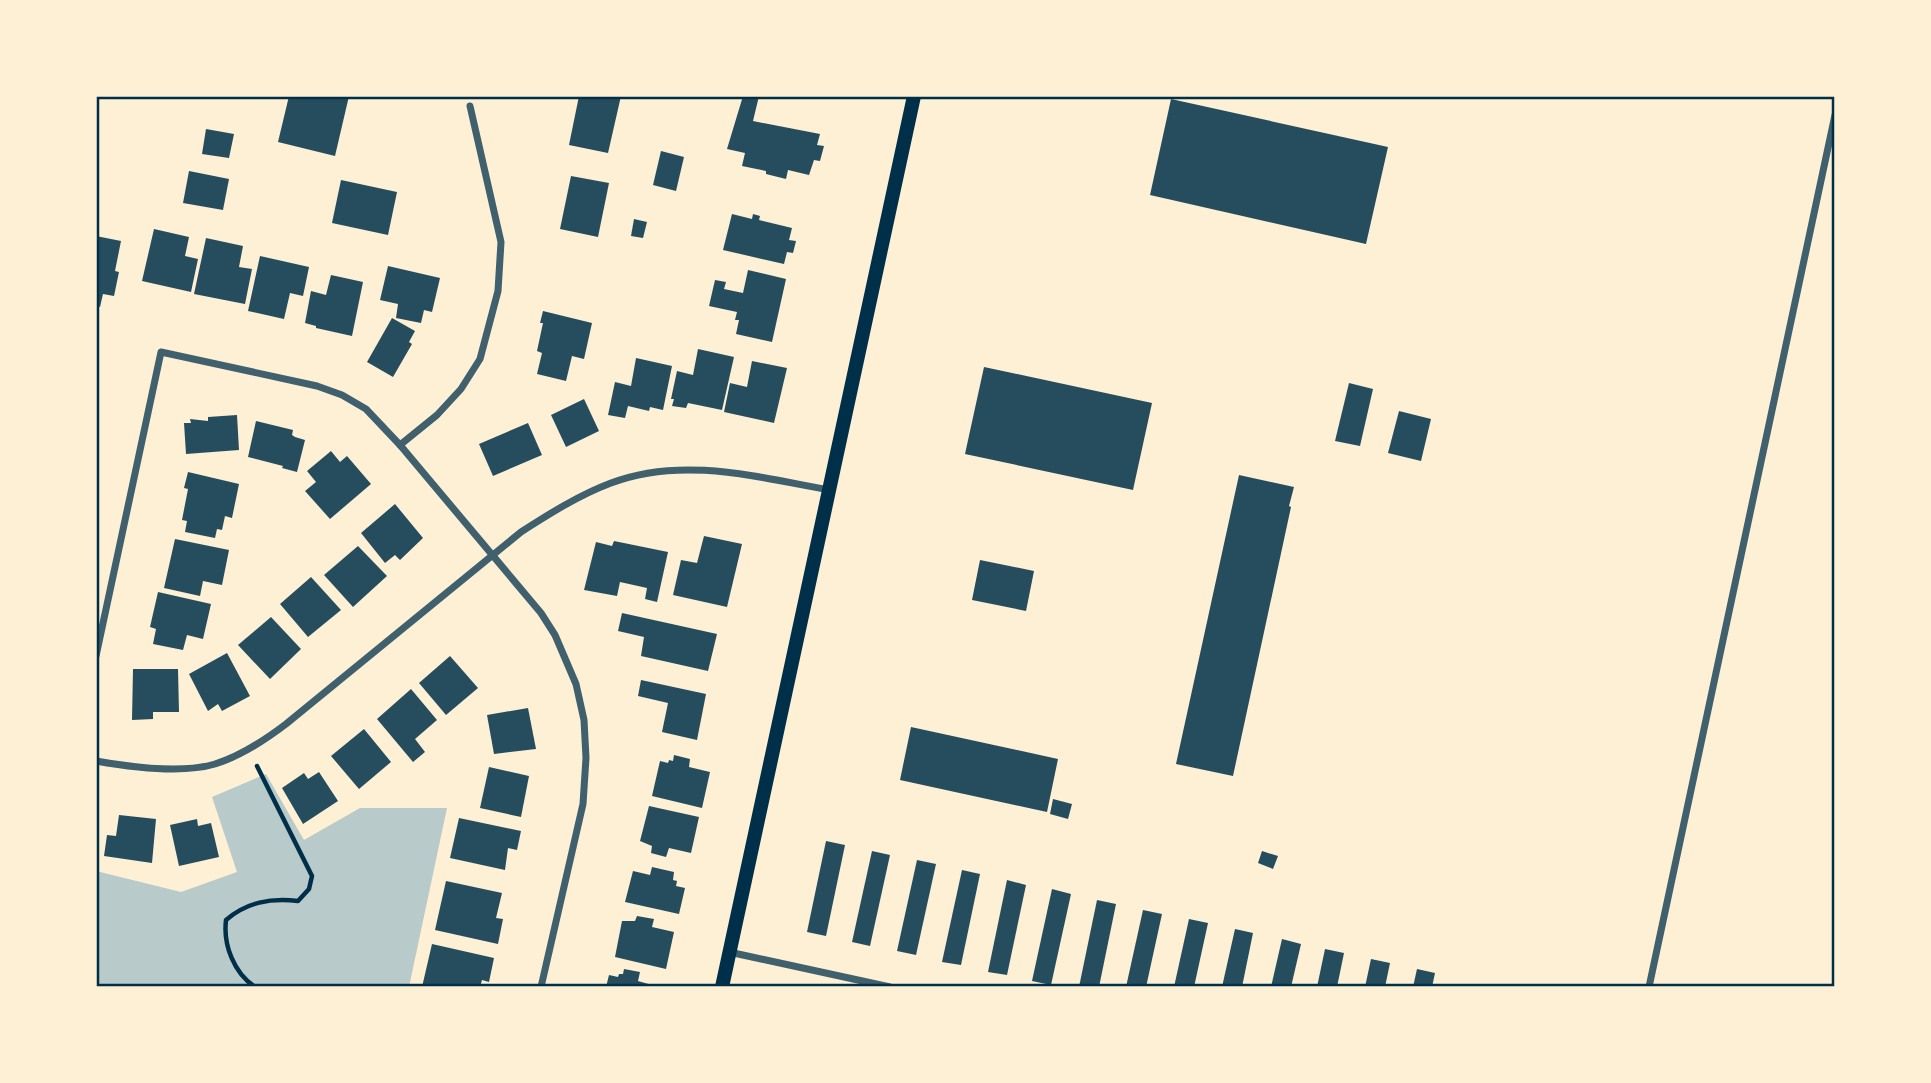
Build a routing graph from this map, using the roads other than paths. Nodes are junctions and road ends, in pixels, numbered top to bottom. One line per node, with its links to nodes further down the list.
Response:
1 (914, 96): 5 (main road)
2 (470, 106): 4 (street)
3 (1835, 115): 13 (street)
4 (400, 444): 6 (street); 7 (street)
5 (829, 490): 6 (street); 9 (main road)
6 (494, 555): 8 (street); 10 (street)
7 (96, 656)
8 (96, 761)
9 (729, 952): 11 (main road); 12 (street)
10 (541, 987)
11 (722, 987)
12 (890, 987)
13 (1649, 987)

